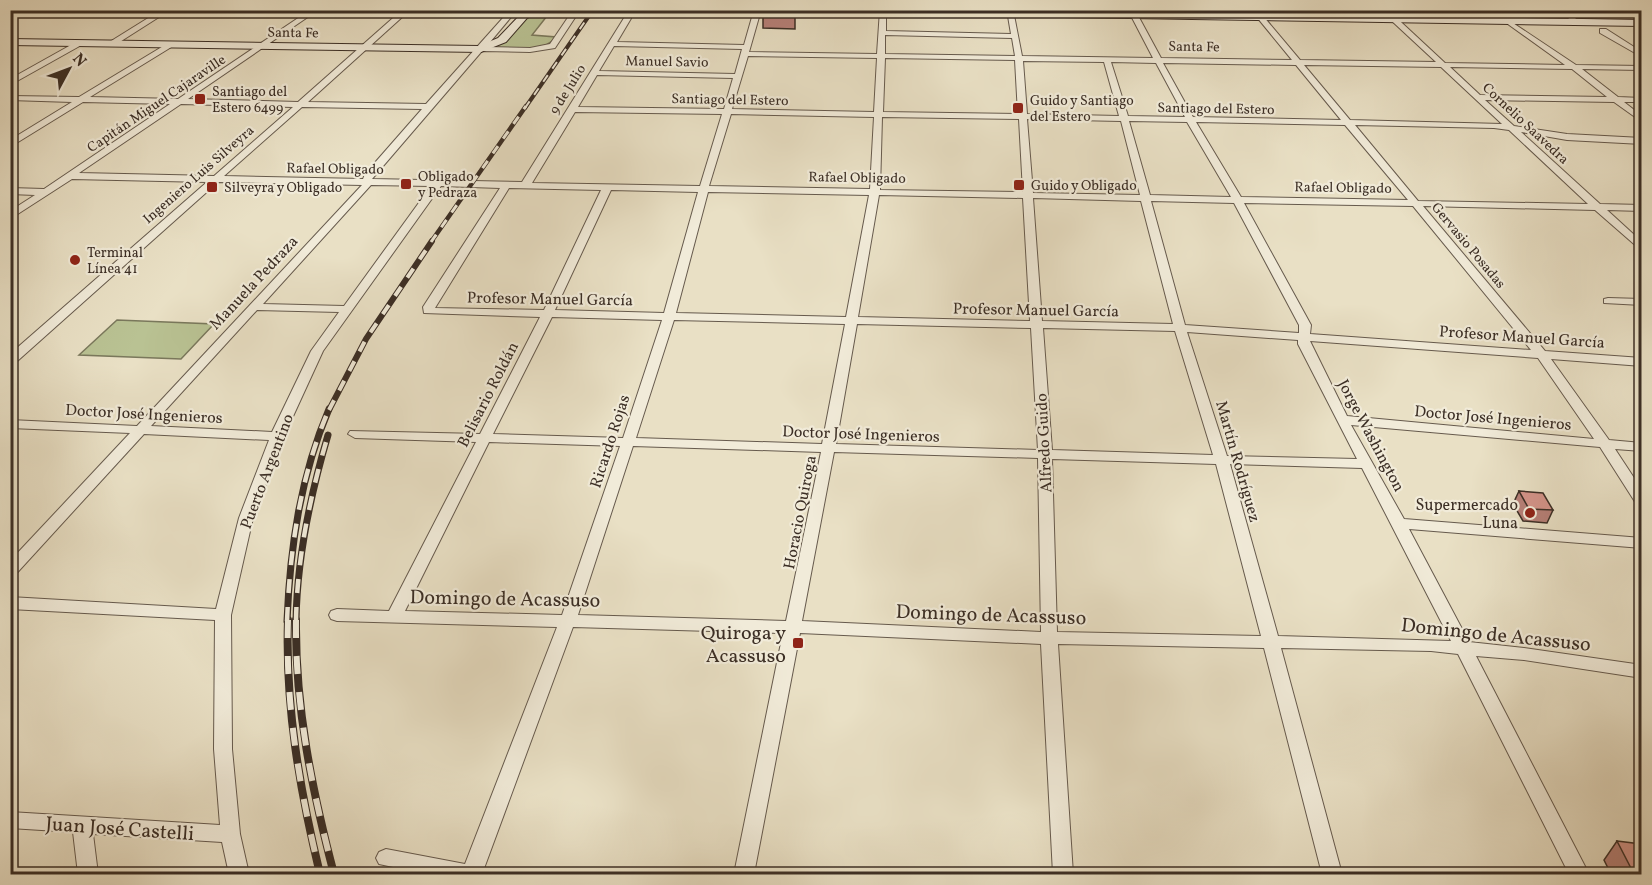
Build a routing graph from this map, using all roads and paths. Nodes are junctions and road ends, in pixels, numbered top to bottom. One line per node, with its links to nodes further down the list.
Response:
1 (167, 10): 27 (street)
2 (315, 10): 30 (street, Capitán Miguel Cajaraville)
3 (406, 10): 31 (street, Ingeniero Luis Silveyra)
4 (514, 10): 32 (street, Manuela Pedraza)
5 (537, 10): 32 (street)
6 (577, 10): 32 (street, Santa Fe)
7 (634, 10): 29 (street, 9 de Julio)
8 (758, 10): 33 (street, Ricardo Rojas)
9 (816, 10): 13 (street)
10 (1383, 10): 17 (street, Cornelio Saavedra)
11 (1466, 10): 18 (street)
12 (1560, 10): 20 (street)
13 (883, 11): 14 (street); 23 (street, Horacio Quiroga)
14 (1010, 12): 15 (street); 24 (street, Alfredo Guido)
15 (1133, 13): 16 (street); 38 (street, Jorge Washington)
16 (1257, 14): 17 (street); 39 (street, Gervasio Posadas)
17 (1392, 19): 18 (street); 40 (street, Cornelio Saavedra)
18 (1478, 20): 19 (street)
19 (1507, 21): 20 (street); 41 (street)
20 (1577, 22): 21 (street)
21 (1641, 23)
22 (1603, 31): 34 (street)
23 (881, 33): 24 (street); 35 (street, Horacio Quiroga)
24 (1014, 36): 36 (street, Alfredo Guido)
25 (10, 42): 26 (street, Santa Fe)
26 (81, 43): 27 (street, Santa Fe); 45 (street)
27 (112, 43): 28 (street, Santa Fe)
28 (170, 44): 30 (street, Santa Fe); 48 (street)
29 (612, 44): 33 (street, Santa Fe); 43 (street, 9 de Julio)
30 (262, 46): 31 (street, Santa Fe); 51 (street, Capitán Miguel Cajaraville)
31 (365, 48): 32 (street, Santa Fe); 52 (street, Ingeniero Luis Silveyra)
32 (481, 49): 53 (street, Manuela Pedraza)
33 (747, 50): 35 (street, Santa Fe); 44 (street, Ricardo Rojas)
34 (1641, 55)
35 (880, 57): 36 (street, Santa Fe); 56 (street, Horacio Quiroga)
36 (1019, 58): 37 (street, Santa Fe); 57 (street, Alfredo Guido)
37 (1107, 60): 38 (street, Santa Fe); 58 (street, Martín Rodríguez)
38 (1158, 61): 39 (street, Santa Fe); 60 (street, Jorge Washington)
39 (1300, 63): 40 (street, Santa Fe); 61 (street, Gervasio Posadas)
40 (1444, 66): 41 (street, Santa Fe); 46 (street, Cornelio Saavedra)
41 (1574, 67): 42 (street, Santa Fe); 49 (street)
42 (1641, 68)
43 (594, 73): 44 (street, Manuel Savio); 54 (street, 9 de Julio)
44 (739, 76): 55 (street, Ricardo Rojas)
45 (10, 83)
46 (1479, 97): 49 (street); 62 (street, Cornelio Saavedra)
47 (10, 98): 48 (street)
48 (81, 99): 51 (street); 64 (street)
49 (1615, 100): 50 (street); 59 (street)
50 (1641, 100)
51 (181, 101): 52 (street); 65 (street, Capitán Miguel Cajaraville)
52 (301, 104): 53 (street); 66 (street, Ingeniero Luis Silveyra)
53 (430, 107): 67 (street, Manuela Pedraza)
54 (572, 109): 55 (street, Santiago del Estero); 70 (street, 9 de Julio)
55 (727, 112): 56 (street, Santiago del Estero); 72 (street, Ricardo Rojas)
56 (877, 115): 57 (street, Santiago del Estero); 73 (street, Horacio Quiroga)
57 (1024, 118): 58 (street, Santiago del Estero); 76 (street, Alfredo Guido)
58 (1126, 120): 60 (street, Santiago del Estero); 77 (street, Martín Rodríguez)
59 (1641, 120)
60 (1191, 121): 61 (street, Santiago del Estero); 78 (street, Jorge Washington)
61 (1350, 124): 62 (street, Santiago del Estero); 79 (street, Gervasio Posadas)
62 (1513, 128): 63 (street, Santiago del Estero); 80 (street, Cornelio Saavedra)
63 (1641, 141)
64 (10, 144)
65 (72, 176): 66 (street, Rafael Obligado); 75 (street, Capitán Miguel Cajaraville)
66 (215, 179): 67 (street, Rafael Obligado); 95 (street, Ingeniero Luis Silveyra)
67 (367, 182): 68 (street, Rafael Obligado); 86 (street, Manuela Pedraza)
68 (439, 182): 69 (street, Rafael Obligado); 87 (street, Puerto Argentino)
69 (507, 184): 70 (street, Rafael Obligado); 88 (street, Profesor Manuel García)
70 (526, 184): 71 (street, Rafael Obligado)
71 (608, 186): 72 (street, Rafael Obligado); 88 (street, Belisario Roldán)
72 (704, 188): 73 (street, Rafael Obligado); 89 (street, Ricardo Rojas)
73 (875, 190): 76 (street, Rafael Obligado); 90 (street, Horacio Quiroga)
74 (10, 191): 75 (street)
75 (47, 192): 82 (street, Capitán Miguel Cajaraville)
76 (1027, 194): 77 (street, Rafael Obligado); 91 (street, Alfredo Guido)
77 (1143, 196): 78 (street, Rafael Obligado); 92 (street, Martín Rodríguez)
78 (1238, 199): 79 (street, Rafael Obligado); 93 (street, Jorge Washington)
79 (1414, 202): 80 (street, Rafael Obligado); 94 (street, Gervasio Posadas)
80 (1597, 207): 81 (street, Rafael Obligado); 83 (street, Cornelio Saavedra)
81 (1641, 208)
82 (10, 216)
83 (1641, 248)
84 (1608, 301): 85 (street)
85 (1641, 302)
86 (255, 307): 87 (street); 99 (street, Manuela Pedraza)
87 (347, 309): 101 (street, Puerto Argentino)
88 (547, 315): 89 (street, Profesor Manuel García); 102 (street, Belisario Roldán)
89 (669, 317): 90 (street, Profesor Manuel García); 103 (street, Ricardo Rojas)
90 (850, 321): 91 (street, Profesor Manuel García); 106 (street, Horacio Quiroga)
91 (1036, 325): 92 (street, Profesor Manuel García); 107 (street, Alfredo Guido)
92 (1180, 328): 93 (street, Profesor Manuel García); 108 (street, Martín Rodríguez)
93 (1305, 336): 94 (street, Profesor Manuel García); 97 (street, Jorge Washington)
94 (1541, 354): 96 (street, Profesor Manuel García); 104 (street, Gervasio Posadas)
95 (10, 361)
96 (1641, 362)
97 (1342, 420): 104 (street, Doctor José Ingenieros); 109 (street, Jorge Washington)
98 (10, 423): 99 (street, Doctor José Ingenieros)
99 (140, 429): 101 (street, Doctor José Ingenieros); 113 (street, Manuela Pedraza)
100 (355, 434): 102 (street, Doctor José Ingenieros)
101 (277, 436): 115 (street, Puerto Argentino)
102 (485, 438): 103 (street, Doctor José Ingenieros); 117 (street, Belisario Roldán)
103 (628, 442): 106 (street, Doctor José Ingenieros); 118 (street, Ricardo Rojas)
104 (1605, 444): 105 (street, Doctor José Ingenieros); 110 (street, Gervasio Posadas)
105 (1641, 447)
106 (828, 449): 107 (street, Doctor José Ingenieros); 119 (street, Horacio Quiroga)
107 (1044, 455): 108 (street, Doctor José Ingenieros); 120 (street, Alfredo Guido)
108 (1221, 460): 109 (street, Doctor José Ingenieros); 121 (street, Martín Rodríguez)
109 (1366, 464): 111 (street, Jorge Washington)
110 (1641, 502)
111 (1399, 523): 112 (street); 122 (street, Jorge Washington)
112 (1641, 543)
113 (10, 572)
114 (10, 603): 115 (street)
115 (223, 615): 126 (street, Puerto Argentino)
116 (337, 615): 117 (street, Domingo de Acassuso)
117 (394, 617): 118 (street, Domingo de Acassuso)
118 (568, 620): 119 (street, Domingo de Acassuso); 131 (street, Ricardo Rojas)
119 (793, 627): 120 (street, Domingo de Acassuso); 132 (street, Horacio Quiroga)
120 (1049, 638): 121 (street, Domingo de Acassuso); 133 (street, Alfredo Guido)
121 (1272, 641): 122 (street, Domingo de Acassuso); 134 (street, Martín Rodríguez)
122 (1463, 648): 123 (street, Domingo de Acassuso); 135 (street, Jorge Washington)
123 (1641, 672)
124 (10, 820): 125 (street, Juan José Castelli)
125 (82, 826): 126 (street, Juan José Castelli); 129 (street)
126 (230, 834): 130 (street, Puerto Argentino)
127 (386, 858): 128 (street)
128 (440, 872): 131 (street)
129 (88, 874)
130 (239, 874)
131 (472, 874)
132 (744, 874)
133 (1063, 874)
134 (1332, 874)
135 (1579, 874)

